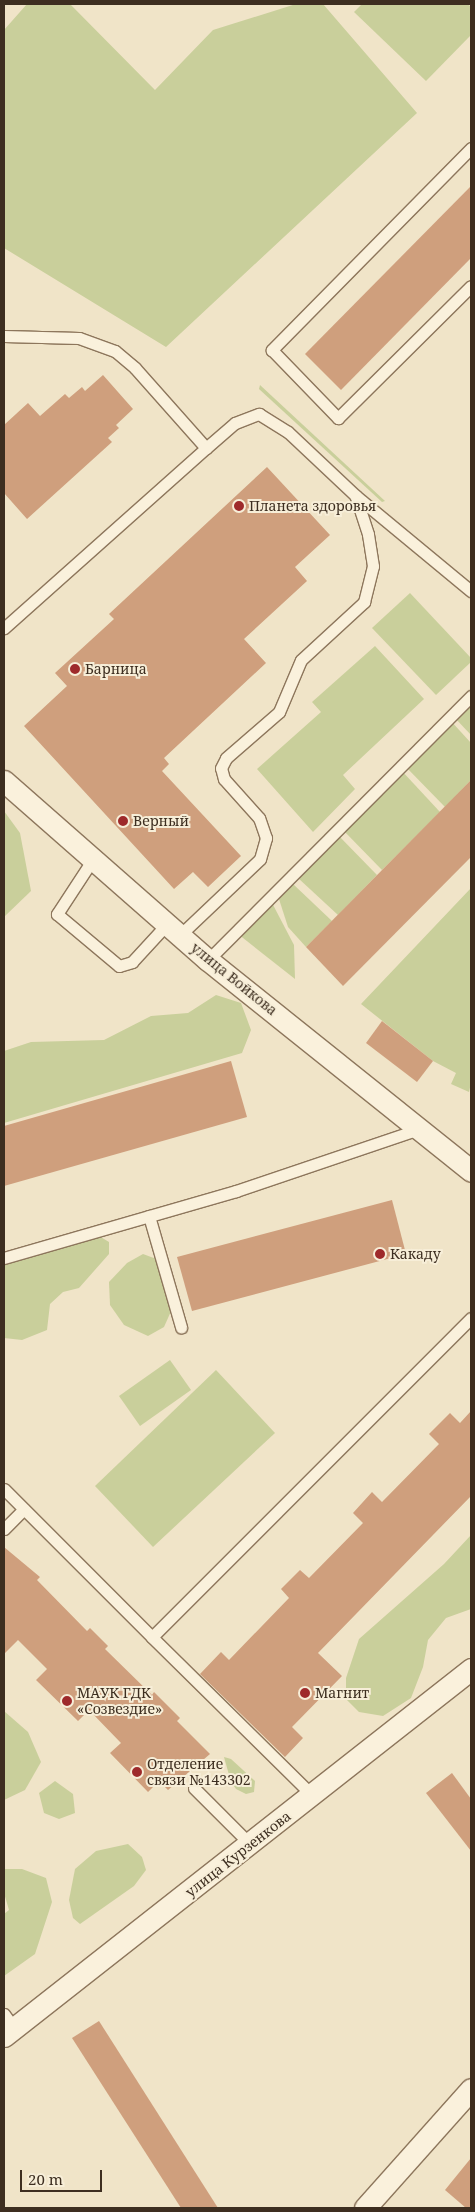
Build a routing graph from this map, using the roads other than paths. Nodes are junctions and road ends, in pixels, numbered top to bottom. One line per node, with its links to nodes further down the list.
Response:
1 (471, 148): 2 (lane)
2 (471, 286)
3 (4, 326): 4 (lane)
4 (16, 334): 5 (lane); 6 (lane)
5 (4, 336)
6 (206, 448): 7 (lane); 9 (lane)
7 (356, 496): 8 (lane); 13 (lane)
8 (471, 590)
9 (4, 628)
10 (471, 696): 14 (lane)
11 (4, 781): 12 (street, улица Войкова)
12 (93, 858): 13 (street, улица Войкова); 13 (lane)
13 (174, 929): 14 (street, улица Войкова)
14 (208, 960): 15 (street, улица Войкова)
15 (419, 1129): 16 (street, улица Войкова); 17 (lane)
16 (471, 1171)
17 (149, 1216): 18 (lane); 20 (lane)
18 (4, 1258)
19 (471, 1318): 24 (lane)
20 (181, 1327)
21 (4, 1489): 22 (lane)
22 (24, 1509): 23 (lane); 24 (lane)
23 (4, 1529)
24 (152, 1637): 27 (lane)
25 (471, 1669): 27 (street, улица Курзенкова)
26 (194, 1788): 28 (lane)
27 (312, 1795): 28 (street, улица Курзенкова)
28 (250, 1844): 29 (street, улица Курзенкова)
29 (7, 2027)
30 (471, 2089): 31 (street)
31 (365, 2208)

